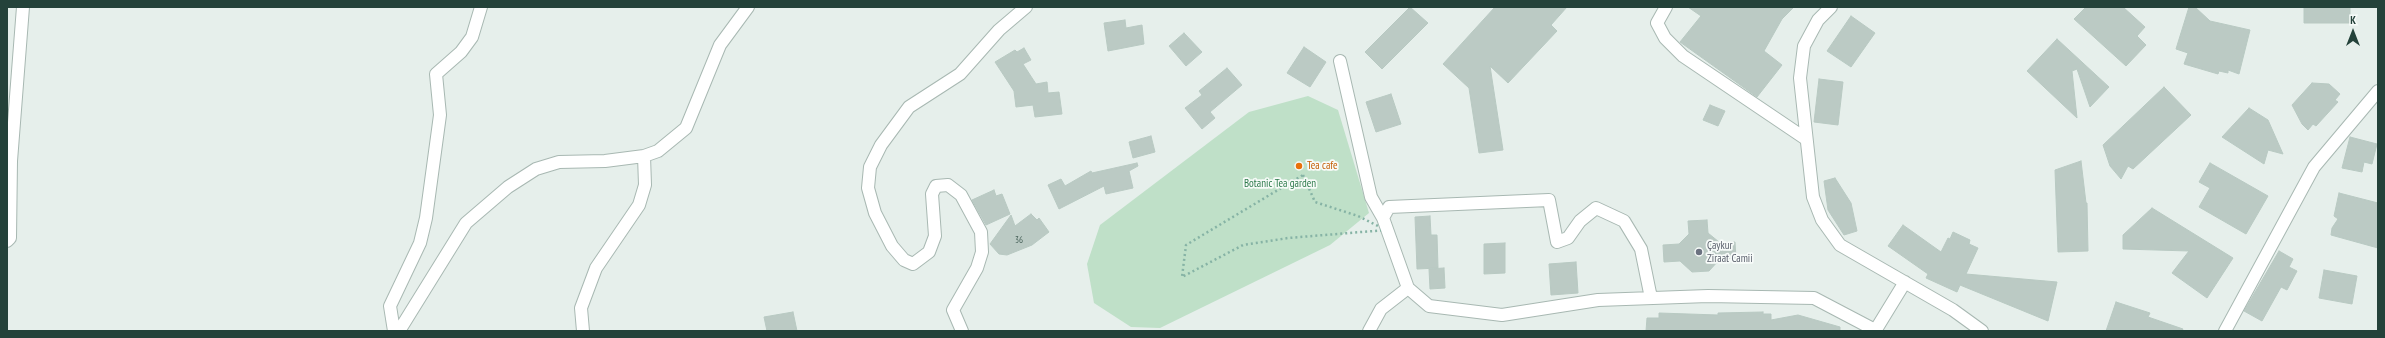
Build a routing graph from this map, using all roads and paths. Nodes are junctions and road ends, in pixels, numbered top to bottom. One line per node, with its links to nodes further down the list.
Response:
1 (23, 7): 14 (street)
2 (482, 7): 18 (street)
3 (748, 7): 10 (street)
4 (1026, 7): 21 (street)
5 (1666, 7): 9 (street)
6 (1830, 7): 9 (street)
7 (1340, 62): 12 (street)
8 (2378, 91): 25 (street)
9 (1806, 138): 15 (street)
10 (644, 156): 19 (street); 20 (street)
11 (1358, 216): 13 (path)
12 (1383, 218): 13 (street); 17 (street)
13 (1386, 230): 16 (street)
14 (7, 240)
15 (1905, 282): 23 (street); 24 (street)
16 (1408, 288): 17 (street); 22 (street)
17 (1651, 298): 23 (street)
18 (394, 331)
19 (399, 331)
20 (583, 331)
21 (962, 331)
22 (1369, 331)
23 (1875, 331)
24 (1982, 331)
25 (2225, 331)

